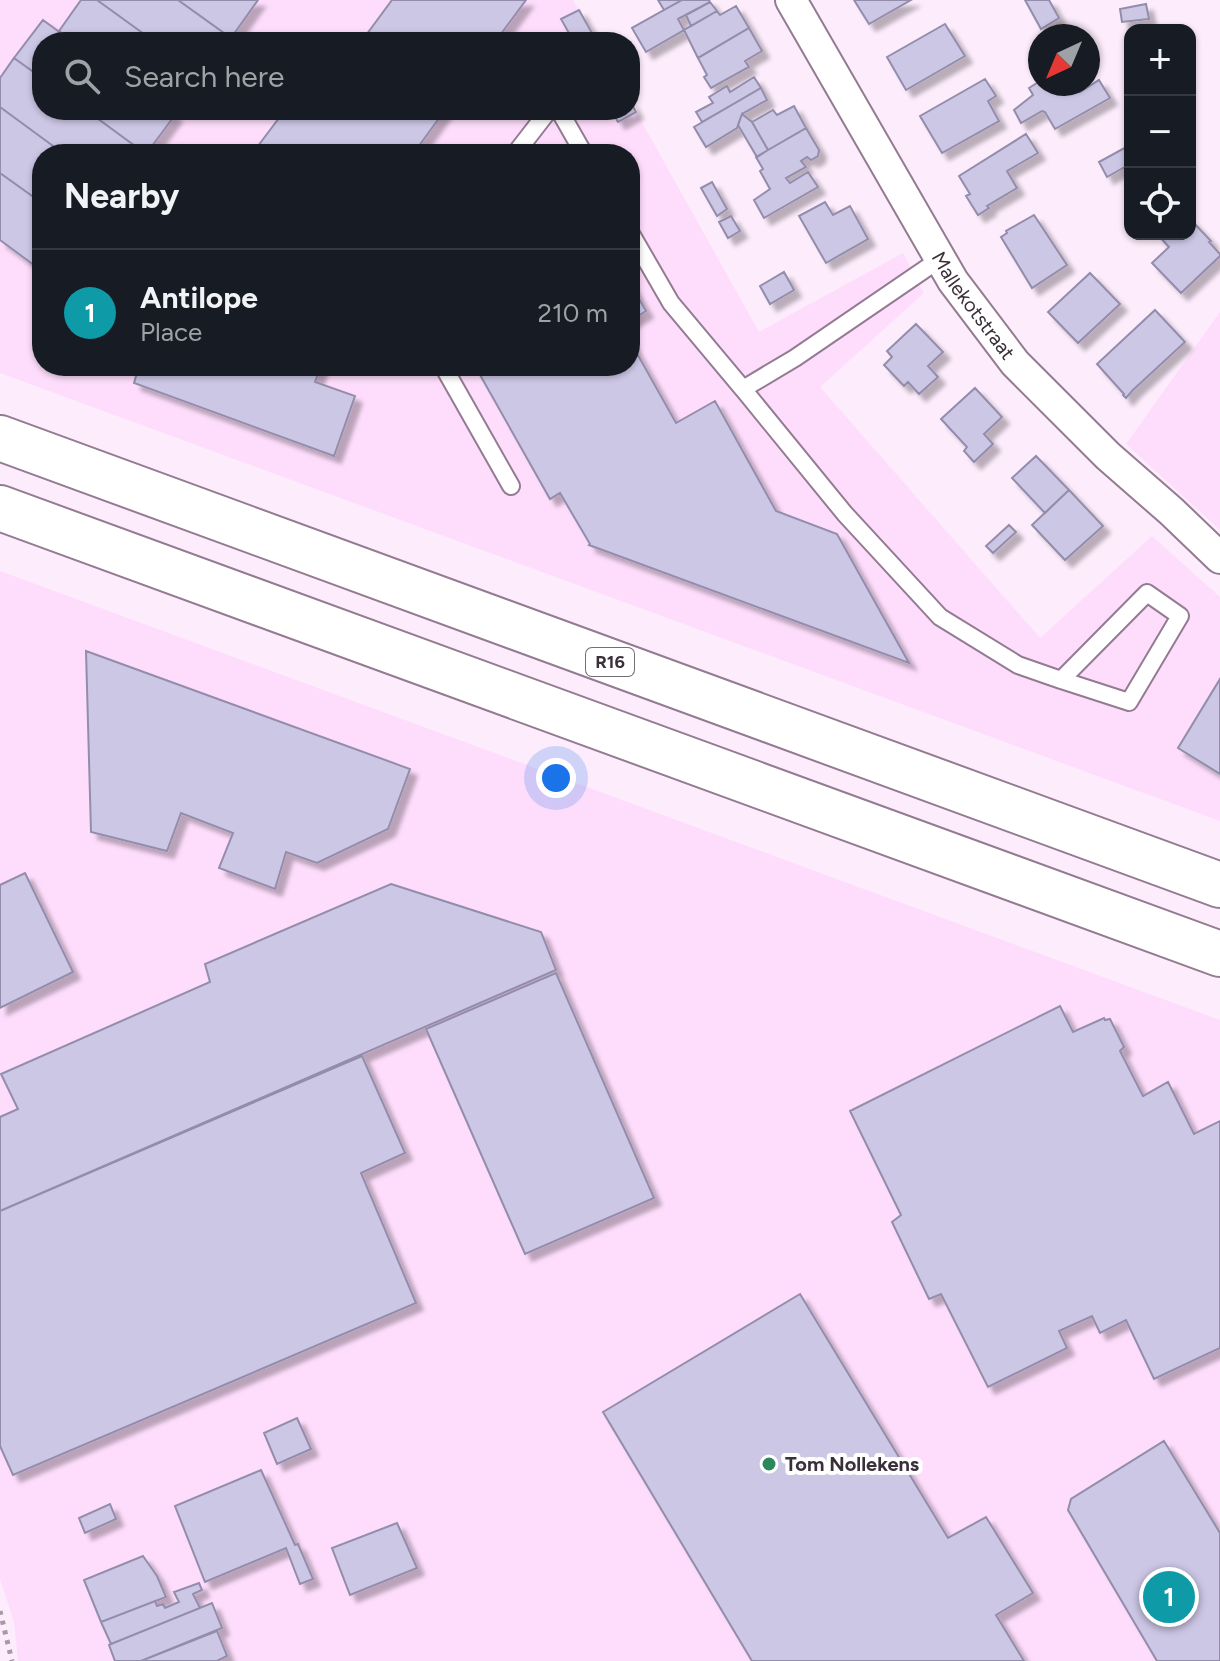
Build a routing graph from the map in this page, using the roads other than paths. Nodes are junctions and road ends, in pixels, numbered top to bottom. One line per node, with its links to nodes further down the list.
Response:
1 (791, 0): 7 (street, Mallekotstraat)
2 (541, 120): 4 (lane)
3 (565, 120): 5 (lane)
4 (523, 144)
5 (578, 144)
6 (640, 249): 9 (lane)
7 (940, 259): 9 (lane); 13 (street, Mallekotstraat)
8 (449, 376): 11 (lane)
9 (743, 389): 14 (lane)
10 (0, 438): 15 (highway, R16)
11 (511, 486)
12 (0, 508): 16 (highway)
13 (1220, 558)
14 (1061, 680): 14 (lane)
15 (1220, 885)
16 (1220, 954)

